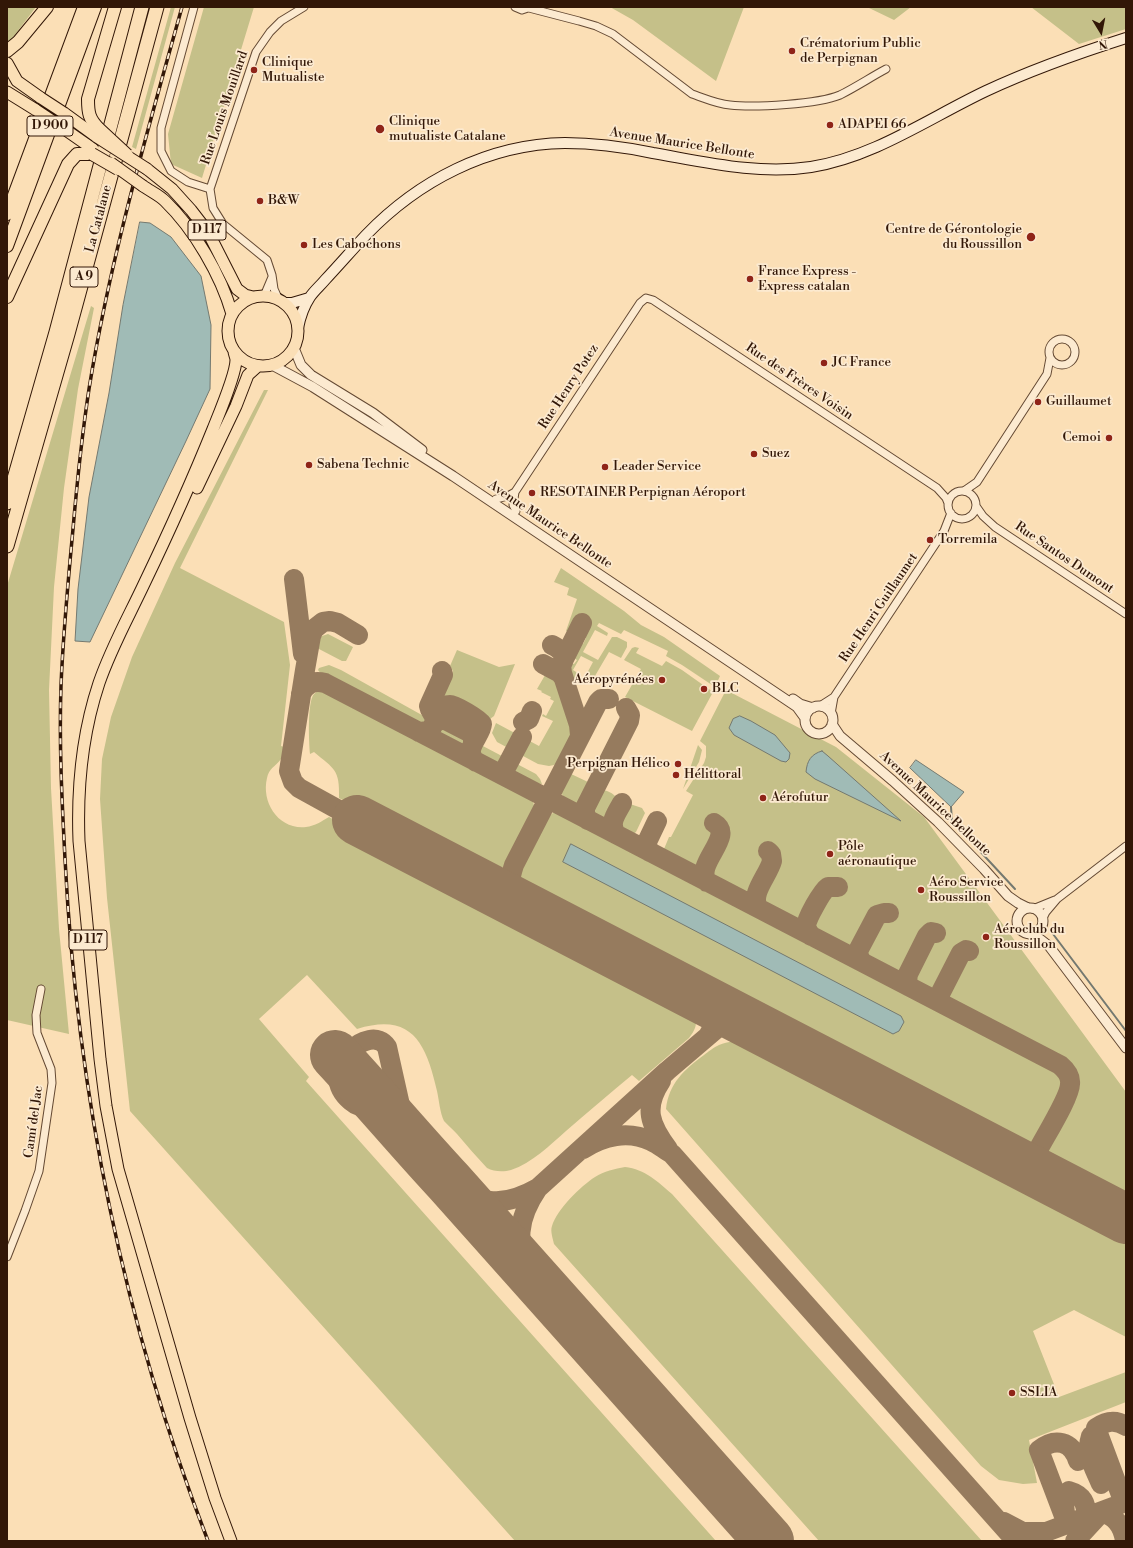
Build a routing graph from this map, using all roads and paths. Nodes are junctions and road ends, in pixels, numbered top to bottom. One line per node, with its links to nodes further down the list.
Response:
1 (47, 7): 13 (highway)
2 (84, 7): 22 (highway, D 900)
3 (95, 7): 23 (highway, D 900)
4 (115, 7): 17 (highway)
5 (142, 7): 45 (highway, La Catalane / A 9)
6 (157, 7): 53 (highway, La Catalane / A 9)
7 (194, 7): 21 (street)
8 (304, 7): 21 (street, Rue Louis Mouillard)
9 (515, 7): 10 (street)
10 (530, 8): 11 (street)
11 (544, 10): 15 (street)
12 (1126, 38): 27 (main road, Avenue Maurice Bellonte)
13 (7, 51)
14 (7, 63): 17 (main road, bridge)
15 (886, 68)
16 (7, 92): 18 (main road, bridge)
17 (98, 133): 19 (highway, bridge)
18 (93, 151): 20 (highway, bridge); 26 (highway)
19 (127, 155): 25 (main road, D 117, bridge)
20 (118, 169): 30 (main road, D 117, bridge)
21 (210, 189): 24 (street)
22 (7, 214)
23 (7, 246)
24 (272, 275): 25 (street); 29 (street)
25 (258, 296): 29 (main road); 30 (main road)
26 (7, 297)
27 (309, 298): 29 (main road); 31 (main road, Avenue Maurice Bellonte)
28 (646, 298): 40 (street, Rue des Frères Voisin); 41 (street, Rue Henry Potez)
29 (281, 301): 31 (main road)
30 (232, 314): 33 (main road)
31 (298, 328): 32 (main road)
32 (294, 348): 35 (main road); 44 (street, Avenue Maurice Bellonte)
33 (234, 351): 36 (main road); 73 (main road, D 117)
34 (1050, 358): 37 (street); 37 (street); 38 (street)
35 (272, 365): 36 (main road); 58 (street, Avenue Maurice Bellonte)
36 (258, 366): 74 (main road, D 117)
37 (1061, 366): 38 (street)
38 (1047, 374): 39 (street)
39 (977, 482): 42 (street); 43 (street)
40 (937, 488): 42 (street, Rue des Frères Voisin); 46 (street, Rue des Frères Voisin)
41 (514, 492): 44 (street); 48 (street)
42 (960, 492): 43 (street); 46 (street)
43 (973, 498): 47 (street)
44 (496, 499): 48 (street, Avenue Maurice Bellonte)
45 (7, 502)
46 (948, 503): 49 (street)
47 (976, 506): 50 (street); 51 (street, Rue Santos Dumont)
48 (516, 511): 56 (street, Avenue Maurice Bellonte)
49 (951, 513): 50 (street); 52 (street, Rue Henri Guillaumet)
50 (964, 518): 51 (street, Rue Santos Dumont); 52 (street, Rue Henri Guillaumet)
51 (989, 523): 54 (street, Rue Santos Dumont)
52 (944, 531): 55 (street, Rue Henri Guillaumet)
53 (7, 546)
54 (1126, 614)
55 (834, 697): 56 (street, Rue Henri Guillaumet); 57 (street, Rue Henri Guillaumet)
56 (817, 707): 57 (street); 58 (street)
57 (832, 714): 59 (street)
58 (805, 718): 60 (street)
59 (832, 724): 60 (street); 61 (street, Avenue Maurice Bellonte)
60 (825, 733): 61 (street, Avenue Maurice Bellonte)
61 (840, 736): 63 (street, Avenue Maurice Bellonte)
62 (1126, 846): 64 (street)
63 (1008, 896): 65 (street, Avenue Maurice Bellonte); 66 (street, Avenue Maurice Bellonte)
64 (1056, 899): 65 (street); 67 (street)
65 (1031, 908): 66 (street); 67 (street)
66 (1018, 917): 68 (street)
67 (1042, 922): 68 (street); 69 (street)
68 (1030, 934): 69 (street)
69 (1049, 946): 71 (street)
70 (41, 989): 72 (street, Camí del Jac)
71 (1126, 1048)
72 (7, 1256)
73 (231, 1541)
74 (236, 1541)

